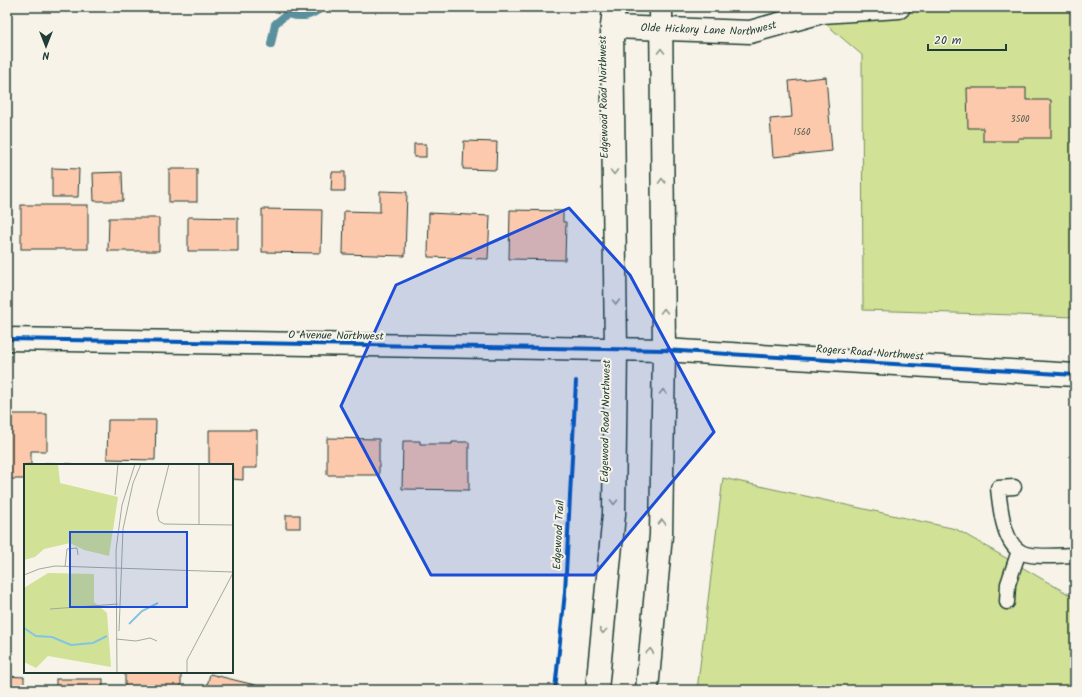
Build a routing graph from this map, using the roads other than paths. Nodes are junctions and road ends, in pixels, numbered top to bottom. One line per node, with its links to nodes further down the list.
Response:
1 (661, 7): 4 (street)
2 (899, 7): 4 (street, Olde Hickory Lane Northwest)
3 (613, 17): 4 (street, Olde Hickory Lane Northwest); 6 (street, Edgewood Road Northwest, one-way to 6)
4 (661, 28): 7 (street, one-way to 4)
5 (7, 339): 6 (street, O Avenue Northwest)
6 (616, 350): 7 (street, O Avenue Northwest); 13 (street, Edgewood Road Northwest, one-way to 13)
7 (664, 350): 8 (street, Rogers Road Northwest); 14 (street, one-way to 7)
8 (1075, 375)
9 (1014, 487): 10 (lane)
10 (1019, 551): 11 (lane); 12 (lane)
11 (1075, 555)
12 (1007, 602)
13 (597, 690)
14 (647, 690)

